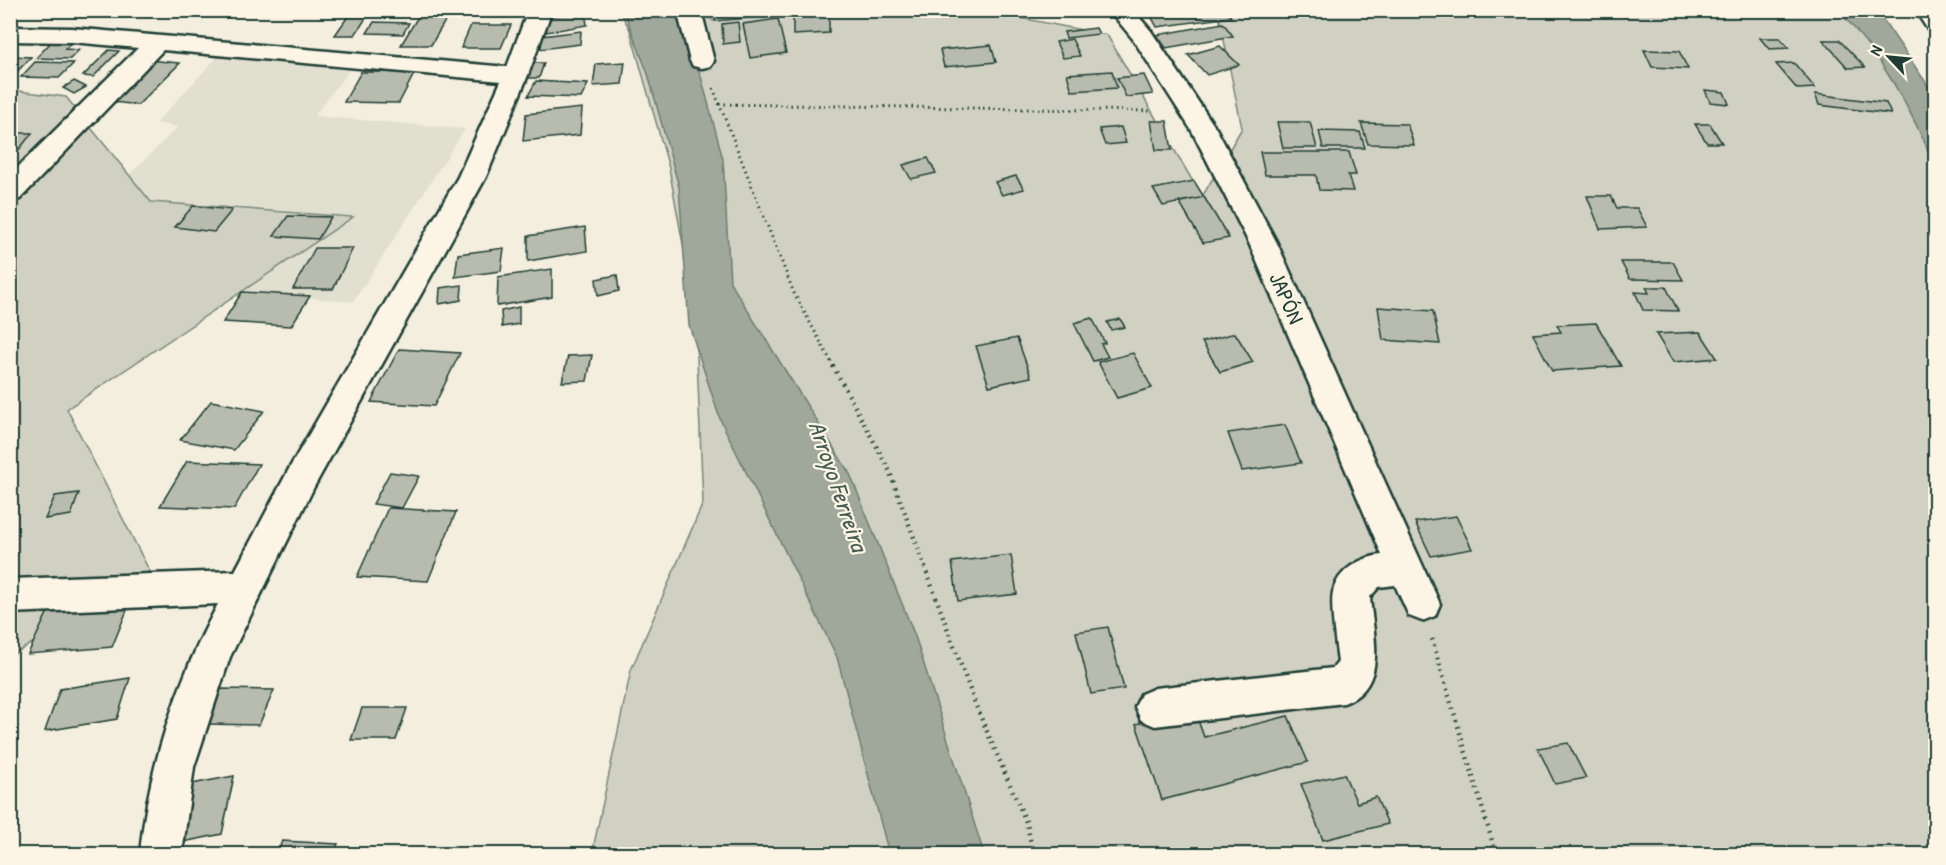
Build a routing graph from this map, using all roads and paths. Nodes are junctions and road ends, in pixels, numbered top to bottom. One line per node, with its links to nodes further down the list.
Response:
1 (540, 10): 9 (street)
2 (689, 10): 8 (street)
3 (1120, 10): 11 (street, JAPÓN)
4 (1926, 10): 5 (street)
5 (1935, 25)
6 (10, 34): 7 (street)
7 (157, 42): 9 (street); 12 (street)
8 (702, 61): 10 (path)
9 (516, 75): 14 (street)
10 (719, 104): 11 (path); 19 (path)
11 (1192, 112): 13 (street, JAPÓN)
12 (10, 192)
13 (1406, 568): 16 (street, JAPÓN); 17 (street)
14 (246, 587): 15 (street); 18 (street)
15 (10, 596)
16 (1422, 604): 20 (path)
17 (1155, 707)
18 (160, 855)
19 (1033, 855)
20 (1496, 855)

